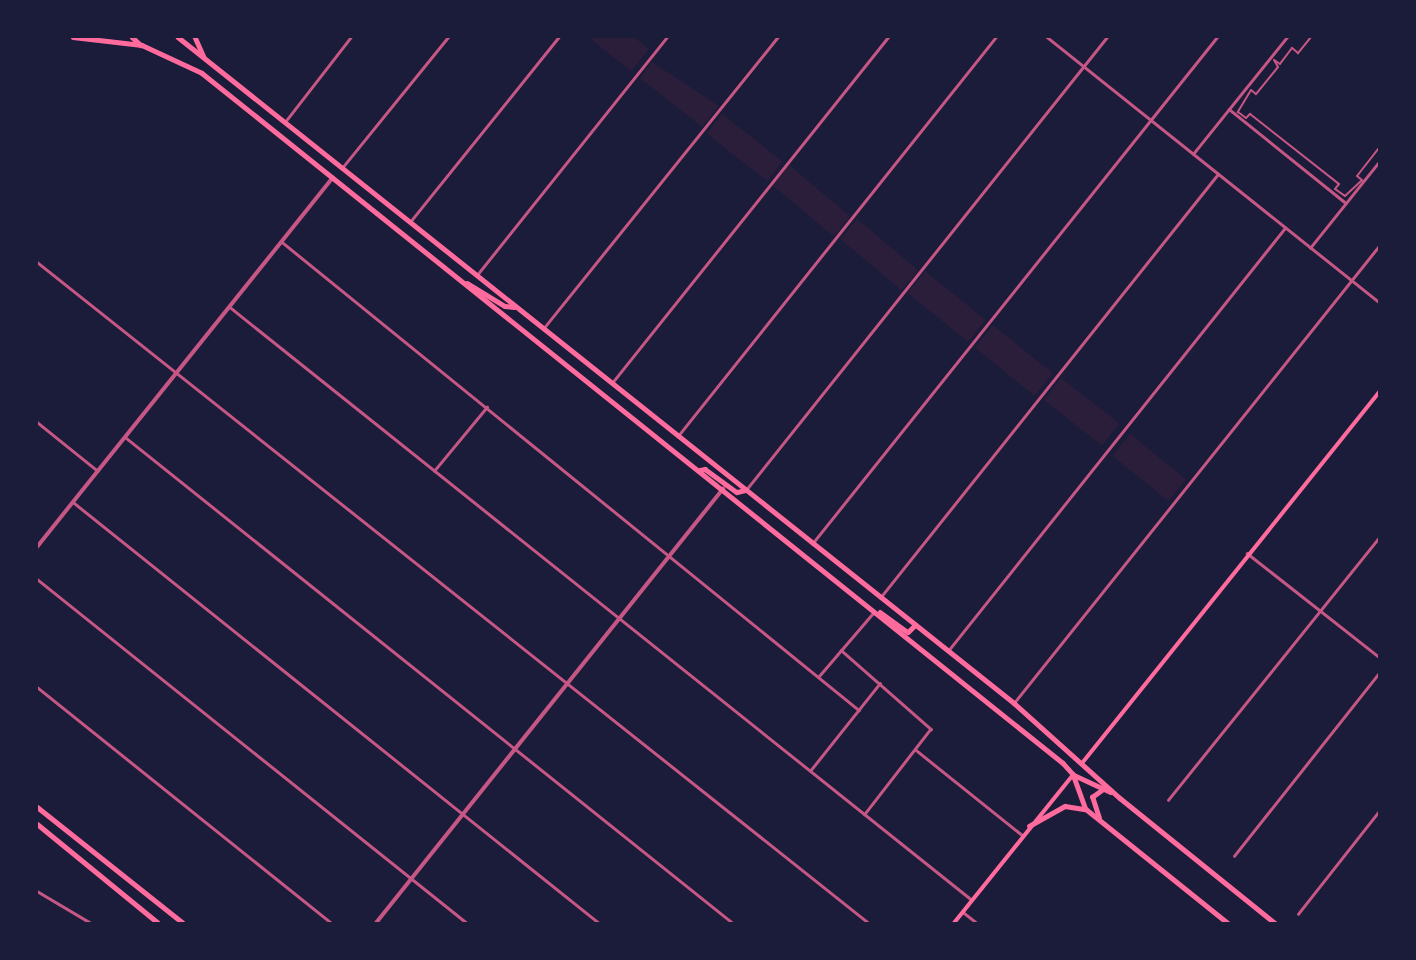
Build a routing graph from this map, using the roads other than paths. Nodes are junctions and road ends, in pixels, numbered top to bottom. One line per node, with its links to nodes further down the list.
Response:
1 (72, 37): 17 (main road)
2 (132, 37): 17 (main road)
3 (178, 37): 18 (main road)
4 (195, 37): 18 (main road)
5 (351, 37): 22 (street)
6 (448, 37): 26 (street)
7 (559, 37): 30 (street)
8 (667, 37): 36 (street)
9 (778, 37): 42 (street)
10 (888, 37): 44 (street)
11 (996, 37): 48 (street)
12 (1047, 37): 19 (street)
13 (1107, 37): 19 (street)
14 (1217, 37): 21 (street)
15 (1287, 37): 20 (street)
16 (1311, 37): 23 (street)
17 (142, 45): 28 (main road)
18 (204, 57): 22 (main road)
19 (1084, 66): 21 (street); 54 (street)
20 (1229, 108): 24 (street); 29 (street)
21 (1151, 120): 24 (street); 57 (street)
22 (285, 122): 26 (main road)
23 (1379, 148)
24 (1192, 154): 27 (street)
25 (1379, 162): 29 (street)
26 (342, 167): 30 (main road)
27 (1218, 174): 31 (street); 62 (street)
28 (333, 178): 32 (street); 38 (main road)
29 (1346, 203): 34 (street)
30 (410, 222): 36 (main road)
31 (1285, 228): 34 (street); 68 (street)
32 (282, 242): 40 (street); 46 (street)
33 (1379, 246): 37 (street)
34 (1310, 248): 37 (street)
35 (37, 262): 43 (street)
36 (477, 275): 41 (main road)
37 (1352, 280): 39 (street); 75 (street)
38 (463, 282): 41 (main road); 50 (main road)
39 (1379, 302)
40 (230, 307): 43 (street); 52 (street)
41 (515, 307): 42 (main road)
42 (543, 329): 44 (main road)
43 (177, 372): 49 (street); 72 (street)
44 (612, 383): 48 (main road)
45 (1379, 392): 59 (main road)
46 (487, 407): 52 (street); 60 (street)
47 (37, 422): 51 (street)
48 (678, 436): 54 (main road)
49 (125, 437): 51 (street); 77 (street)
50 (700, 470): 53 (main road); 54 (main road)
51 (98, 471): 55 (street)
52 (434, 471): 65 (street)
53 (723, 489): 60 (street); 63 (main road)
54 (746, 491): 57 (main road)
55 (73, 502): 58 (street); 88 (street)
56 (1379, 538): 64 (street)
57 (812, 544): 62 (main road)
58 (37, 547)
59 (1247, 553): 64 (street); 79 (main road)
60 (671, 554): 65 (street); 71 (street)
61 (37, 579): 95 (street)
62 (880, 598): 66 (main road)
63 (876, 611): 66 (main road); 67 (street); 81 (main road)
64 (1321, 611): 69 (street); 84 (street)
65 (620, 618): 72 (street); 80 (street)
66 (915, 624): 68 (main road)
67 (842, 650): 71 (street); 73 (street)
68 (948, 651): 75 (main road)
69 (1379, 657)
70 (1379, 673): 94 (street)
71 (819, 676): 76 (street)
72 (568, 683): 77 (street); 108 (street)
73 (880, 683): 76 (street); 78 (street)
74 (37, 687): 103 (street)
75 (1014, 703): 79 (main road)
76 (859, 710): 80 (street)
77 (515, 748): 88 (street); 107 (street)
78 (916, 750): 89 (street); 93 (street)
79 (1083, 762): 83 (main road)
80 (810, 771): 89 (street)
81 (1073, 775): 82 (main road); 86 (main road); 92 (main road)
82 (1104, 789): 83 (main road); 90 (main road)
83 (1119, 798): 112 (main road)
84 (1168, 800)
85 (37, 807): 102 (highway)
86 (1086, 809): 90 (main road); 92 (main road)
87 (1379, 811): 99 (street)
88 (463, 814): 95 (street); 106 (street)
89 (865, 814): 97 (street)
90 (1100, 820): 111 (main road)
91 (37, 824): 101 (highway)
92 (1029, 826): 93 (main road)
93 (1022, 835): 97 (main road)
94 (1234, 856)
95 (411, 879): 104 (street); 105 (street)
96 (37, 891): 100 (street)
97 (972, 900): 98 (main road)
98 (962, 912): 109 (main road); 110 (street)
99 (1298, 914)
100 (91, 923)
101 (158, 923)
102 (183, 923)
103 (332, 923)
104 (376, 923)
105 (467, 923)
106 (599, 923)
107 (733, 923)
108 (869, 923)
109 (954, 923)
110 (976, 923)
111 (1228, 923)
112 (1273, 923)

